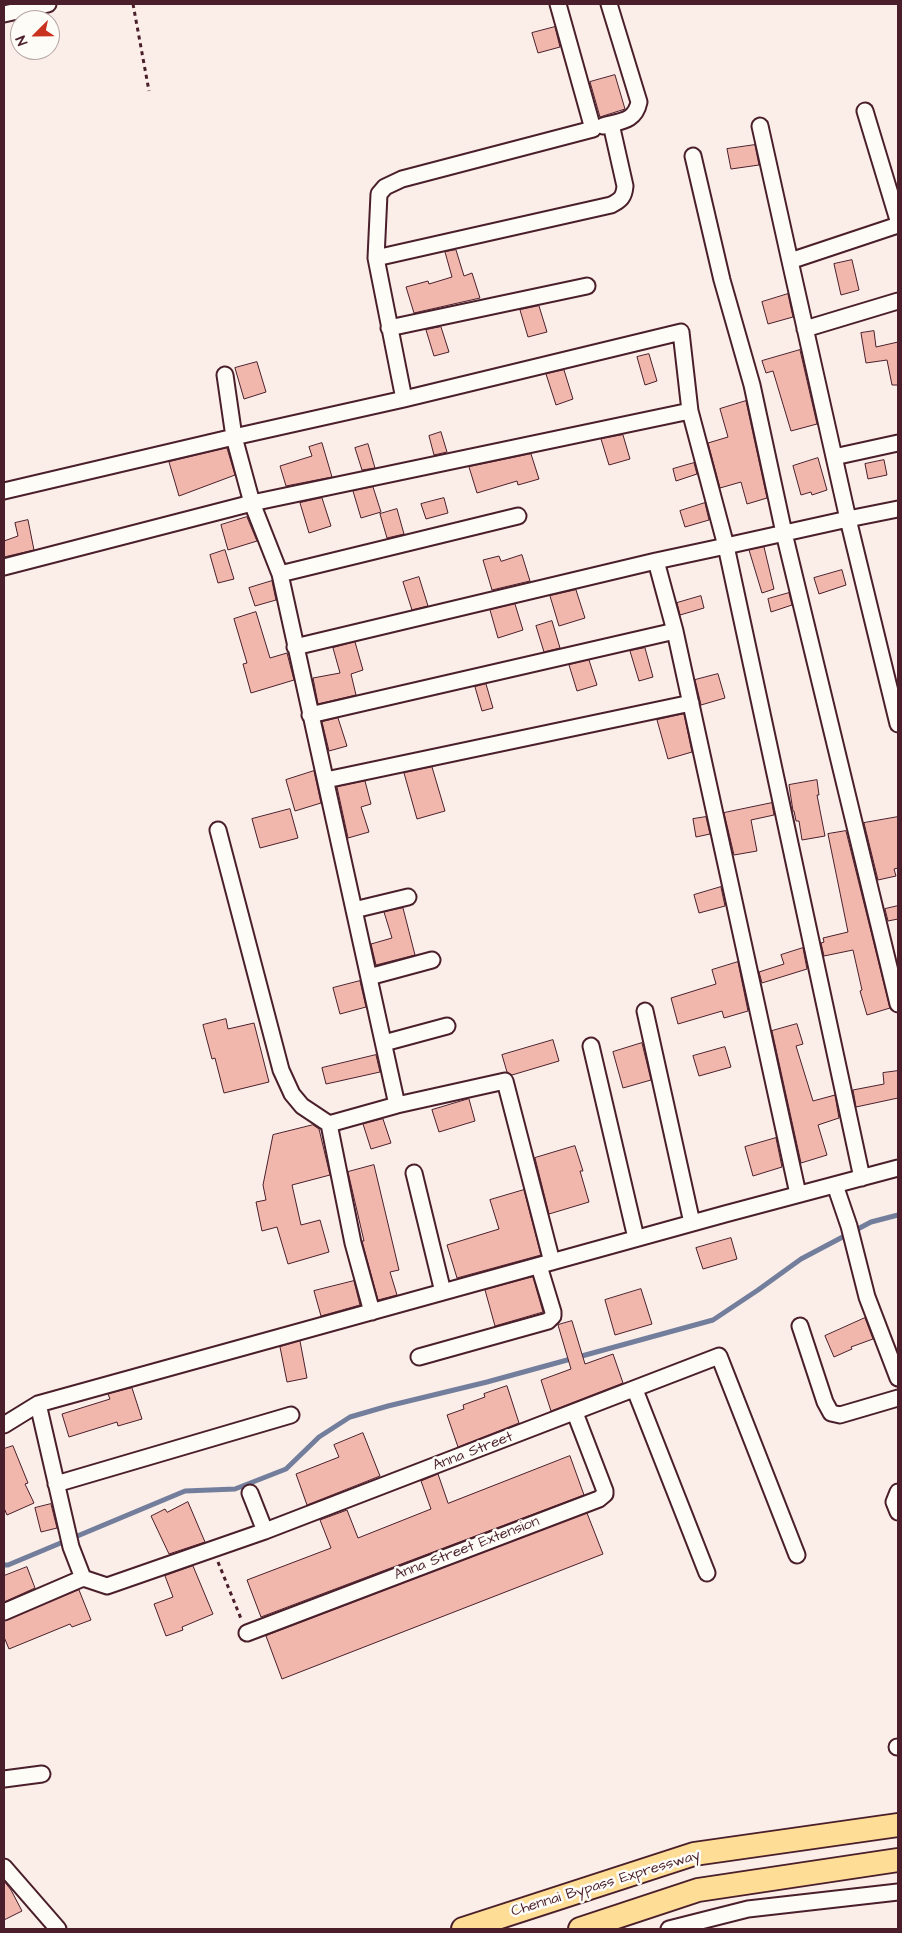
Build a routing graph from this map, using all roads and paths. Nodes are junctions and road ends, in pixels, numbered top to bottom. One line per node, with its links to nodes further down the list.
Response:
1 (48, 4): 5 (street)
2 (133, 4): 6 (path)
3 (558, 4): 10 (street)
4 (609, 4): 8 (street)
5 (4, 14)
6 (149, 91)
7 (865, 111): 12 (street)
8 (611, 124): 10 (street); 14 (street)
9 (760, 126): 15 (street)
10 (593, 129): 14 (street)
11 (693, 156): 31 (street)
12 (898, 220)
13 (898, 225): 15 (street)
14 (376, 258): 18 (street)
15 (790, 261): 19 (street)
16 (587, 286): 18 (street)
17 (898, 301): 19 (street)
18 (389, 328): 21 (street)
19 (805, 329): 25 (street)
20 (225, 375): 23 (street)
21 (404, 399): 22 (street); 23 (street)
22 (690, 410): 27 (street); 32 (street)
23 (234, 437): 26 (street); 27 (street)
24 (898, 443): 25 (street)
25 (834, 457): 30 (street)
26 (4, 491)
27 (252, 503): 34 (street); 35 (street)
28 (898, 509): 30 (street)
29 (518, 516): 35 (street)
30 (848, 519): 31 (street); 40 (street)
31 (784, 533): 32 (street); 47 (street)
32 (726, 546): 33 (street); 56 (street)
33 (656, 561): 36 (street); 37 (street)
34 (4, 567)
35 (280, 574): 37 (street)
36 (675, 631): 38 (street); 39 (street)
37 (295, 647): 39 (street)
38 (691, 702): 41 (street); 58 (street)
39 (310, 715): 41 (street)
40 (898, 724)
41 (326, 780): 44 (street)
42 (218, 830): 53 (street)
43 (408, 897): 44 (street)
44 (354, 910): 46 (street)
45 (432, 960): 46 (street)
46 (369, 977): 50 (street)
47 (898, 1004)
48 (645, 1011): 59 (street)
49 (448, 1026): 50 (street)
50 (384, 1043): 52 (street)
51 (591, 1046): 60 (street)
52 (397, 1105): 53 (street); 61 (street)
53 (329, 1124): 63 (street)
54 (898, 1168): 56 (street)
55 (414, 1172): 62 (street)
56 (862, 1178): 57 (street)
57 (835, 1184): 58 (street); 66 (street)
58 (798, 1194): 59 (street)
59 (692, 1223): 60 (street)
60 (636, 1238): 61 (street)
61 (545, 1264): 62 (street); 65 (street)
62 (443, 1292): 63 (street)
63 (372, 1312): 69 (street)
64 (800, 1326): 68 (street)
65 (419, 1357)
66 (898, 1378)
67 (635, 1390): 70 (street, Anna Street); 79 (street, Anna Street); 80 (street)
68 (898, 1398)
69 (38, 1404): 72 (street); 73 (street)
70 (575, 1413): 77 (street, Anna Street); 83 (street, Anna Street Extension)
71 (291, 1415): 73 (street)
72 (4, 1425)
73 (56, 1484): 81 (street)
74 (898, 1492): 76 (street)
75 (250, 1493): 77 (street)
76 (898, 1512)
77 (265, 1531): 78 (street, Anna Street)
78 (213, 1550): 81 (street, Anna Street); 83 (path)
79 (798, 1555)
80 (708, 1573)
81 (83, 1578): 82 (street)
82 (4, 1612)
83 (247, 1633)
84 (42, 1774): 85 (street)
85 (4, 1779)
86 (898, 1825): 91 (highway, Chennai Bypass Expressway)
87 (898, 1860): 92 (highway)
88 (4, 1867): 90 (street)
89 (898, 1892): 93 (street)
90 (58, 1929)
91 (463, 1929)
92 (580, 1929)
93 (668, 1929)

